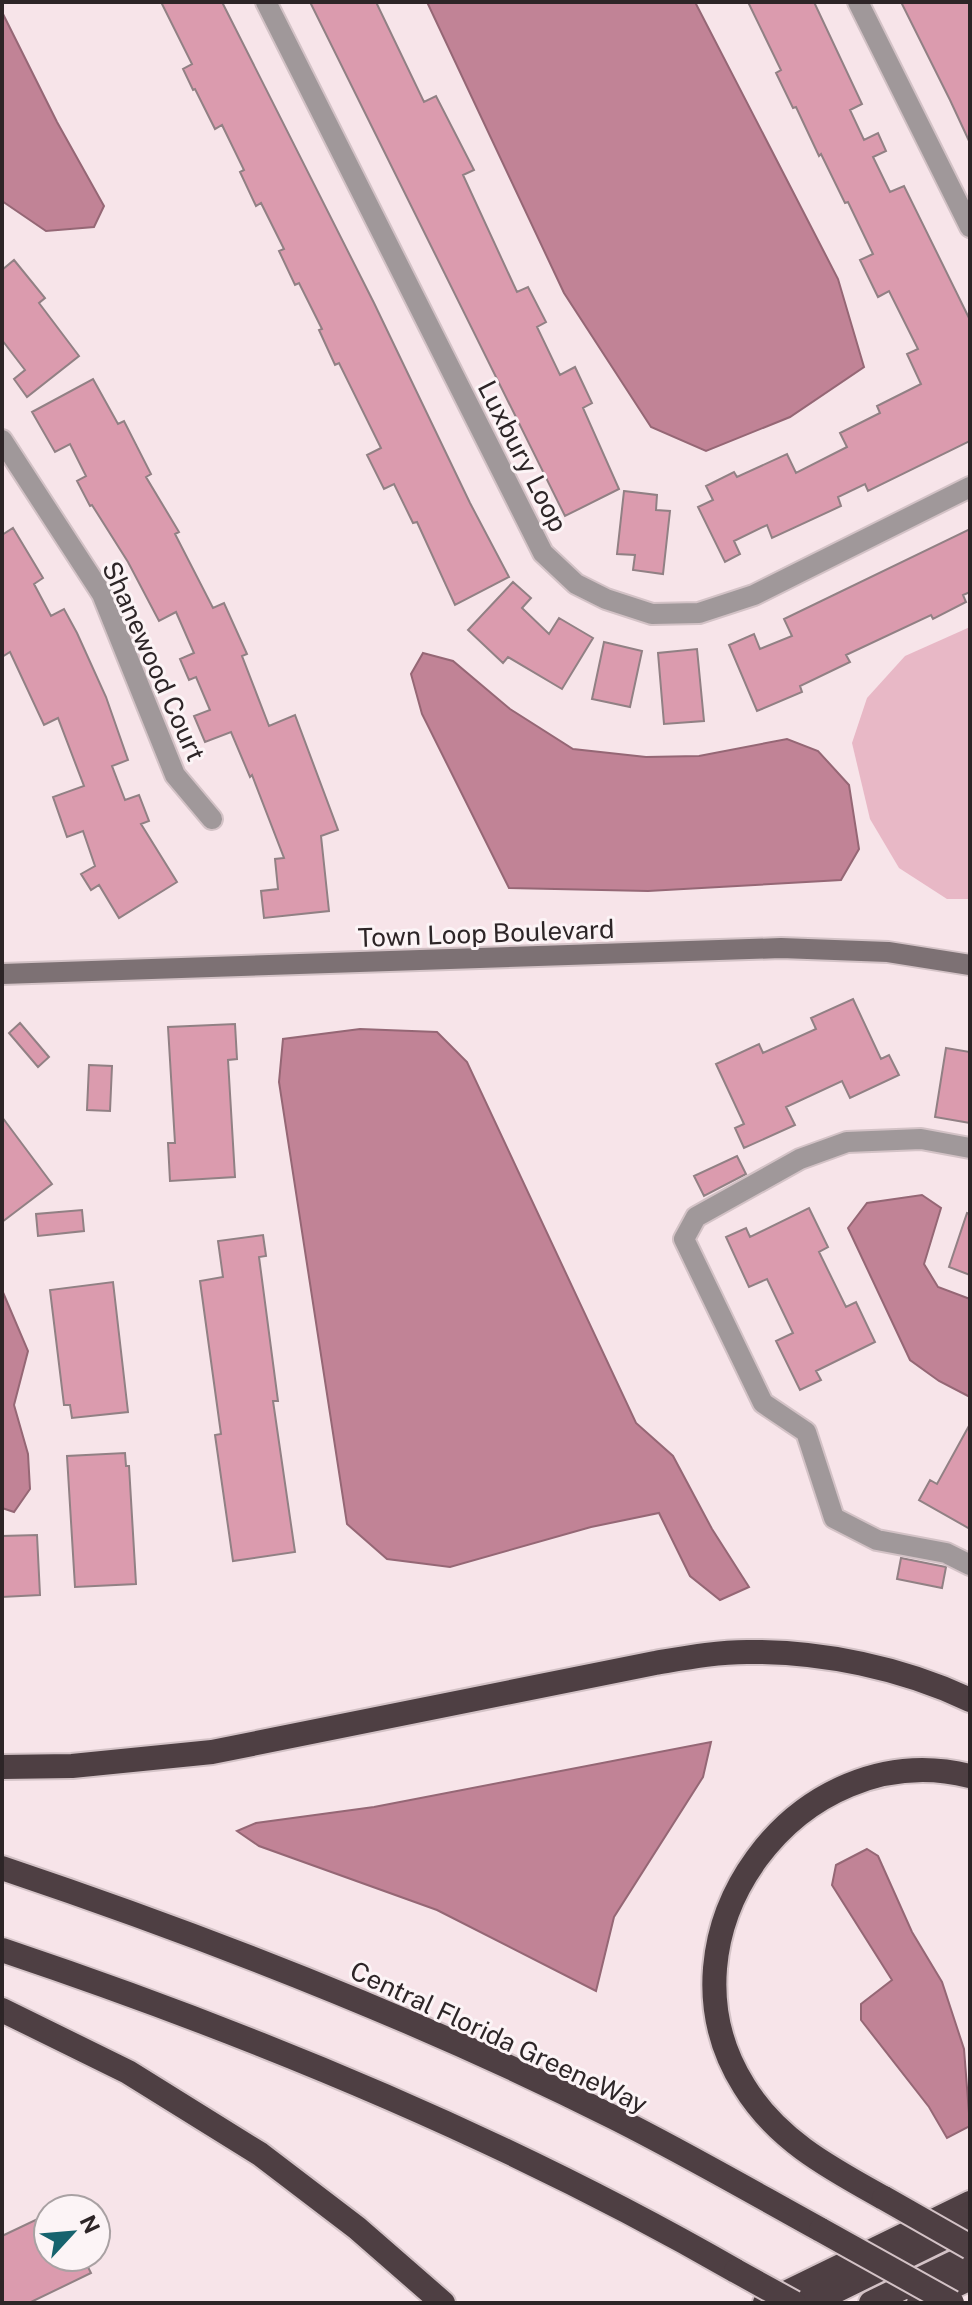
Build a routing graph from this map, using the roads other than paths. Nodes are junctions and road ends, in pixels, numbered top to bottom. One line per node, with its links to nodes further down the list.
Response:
1 (266, 2): 5 (street, Luxbury Loop)
2 (858, 2): 3 (street)
3 (970, 227)
4 (2, 440): 6 (street, Shanewood Court)
5 (970, 487)
6 (212, 819)
7 (970, 965): 8 (street, Town Loop Boulevard)
8 (2, 974)
9 (970, 1148): 10 (street)
10 (970, 1565)
11 (970, 1700): 12 (highway)
12 (2, 1767)
13 (970, 1776): 19 (highway, bridge)
14 (2, 1868): 28 (highway, Central Florida GreeneWay, bridge)
15 (2, 1950): 24 (highway, bridge)
16 (2, 2010): 22 (highway)
17 (970, 2203): 23 (highway)
18 (970, 2225): 25 (highway)
19 (970, 2247)
20 (970, 2255): 26 (highway)
21 (970, 2278): 27 (highway)
22 (443, 2303)
23 (765, 2303)
24 (794, 2303)
25 (811, 2303)
26 (871, 2303)
27 (919, 2303)
28 (952, 2303)

